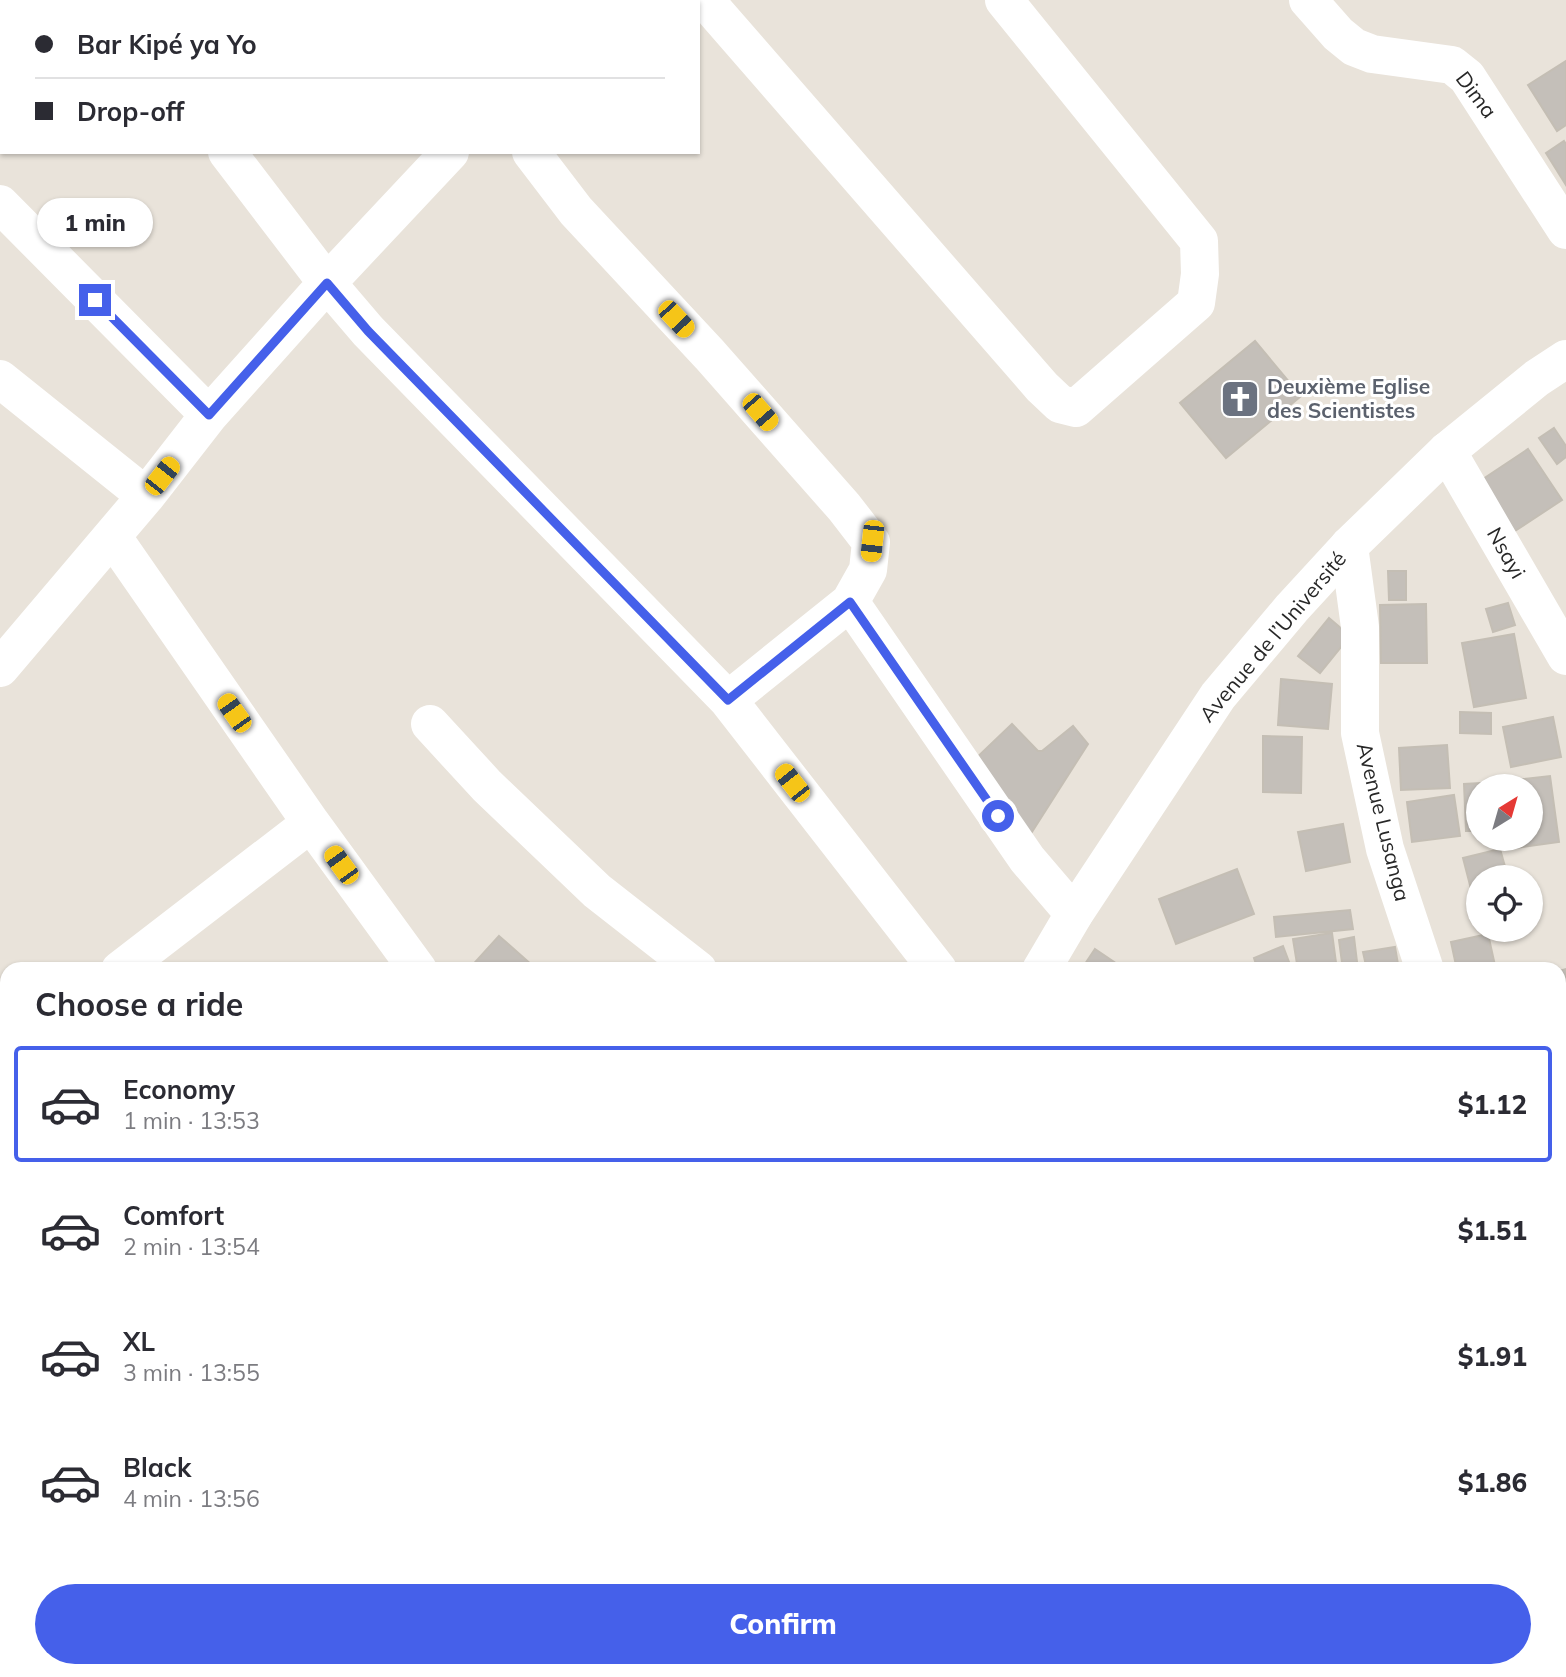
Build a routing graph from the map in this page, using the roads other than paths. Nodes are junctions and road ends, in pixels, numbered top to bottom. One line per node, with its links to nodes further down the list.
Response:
1 (705, 0): 2 (street)
2 (1004, 0)
3 (1308, 0): 8 (street, Dima)
4 (229, 154): 9 (street)
5 (448, 154): 9 (street)
6 (533, 154): 17 (street)
7 (0, 204): 12 (street)
8 (1566, 230)
9 (327, 283): 12 (street); 20 (street)
10 (1566, 359): 13 (street, Avenue de l’Université)
11 (0, 379): 14 (street)
12 (209, 415): 14 (street)
13 (1447, 451): 16 (street, Avenue de l’Université); 18 (street, Nsayi)
14 (146, 496): 15 (street)
15 (112, 536): 19 (street); 22 (street)
16 (1349, 546): 23 (street, Avenue de l’Université); 29 (street, Avenue Lusanga)
17 (850, 602): 20 (street); 23 (street)
18 (1566, 656)
19 (0, 668)
20 (728, 700): 27 (street)
21 (430, 724): 26 (street)
22 (311, 823): 24 (street); 25 (street)
23 (1074, 914): 28 (street, Avenue de l’Université)
24 (130, 962)
25 (412, 962)
26 (688, 962)
27 (932, 962)
28 (1046, 962)
29 (1422, 962)

